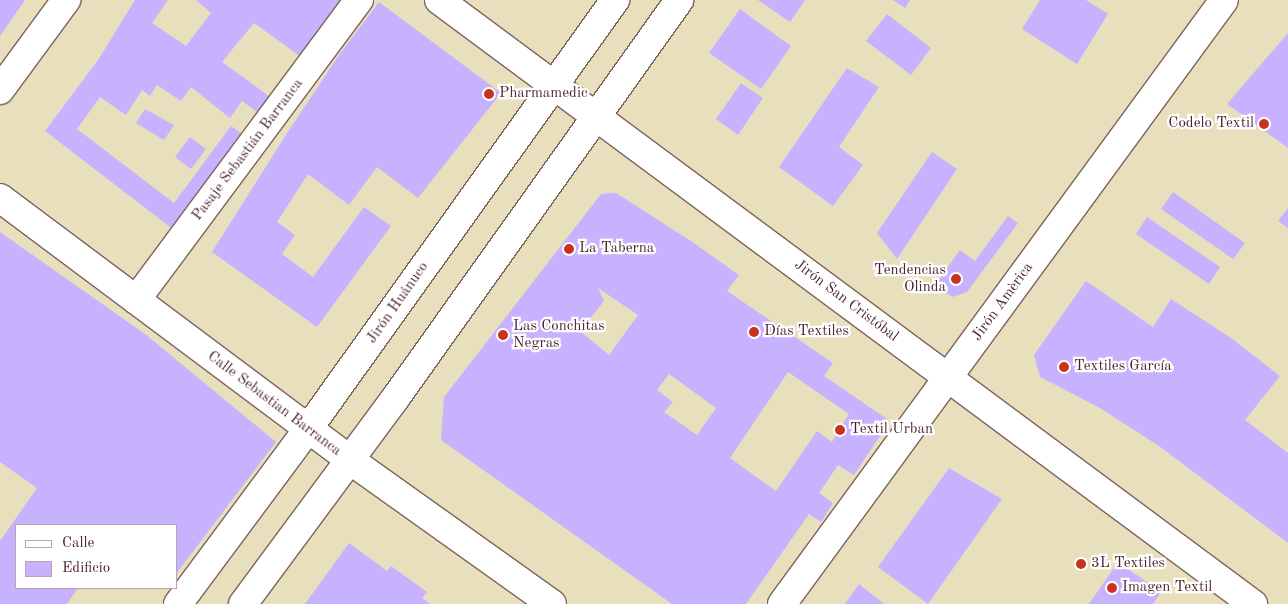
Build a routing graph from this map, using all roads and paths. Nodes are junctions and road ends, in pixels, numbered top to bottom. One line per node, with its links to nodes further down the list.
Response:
1 (66, 0): 8 (street)
2 (358, 0): 11 (street, Pasaje Sebastián Barranca)
3 (439, 0): 7 (street, Jirón San Cristóbal)
4 (615, 0): 7 (street, Jirón Huánuco)
5 (679, 0): 9 (street)
6 (1224, 0): 12 (street, Jirón Amèrica)
7 (553, 85): 9 (street, Jirón San Cristóbal); 13 (street, Jirón Huánuco)
8 (0, 90)
9 (595, 116): 12 (street, Jirón San Cristóbal); 14 (street)
10 (0, 198): 11 (street, Calle Sebastian Barranca)
11 (136, 300): 13 (street, Calle Sebastian Barranca)
12 (948, 378): 18 (street, Jirón Amèrica); 19 (street, Jirón San Cristóbal)
13 (308, 429): 14 (street, Calle Sebastian Barranca); 15 (street, Jirón Huánuco)
14 (350, 460): 16 (street); 17 (street, Calle Sebastian Barranca)
15 (178, 604)
16 (243, 604)
17 (552, 604)
18 (782, 604)
19 (1253, 604)

